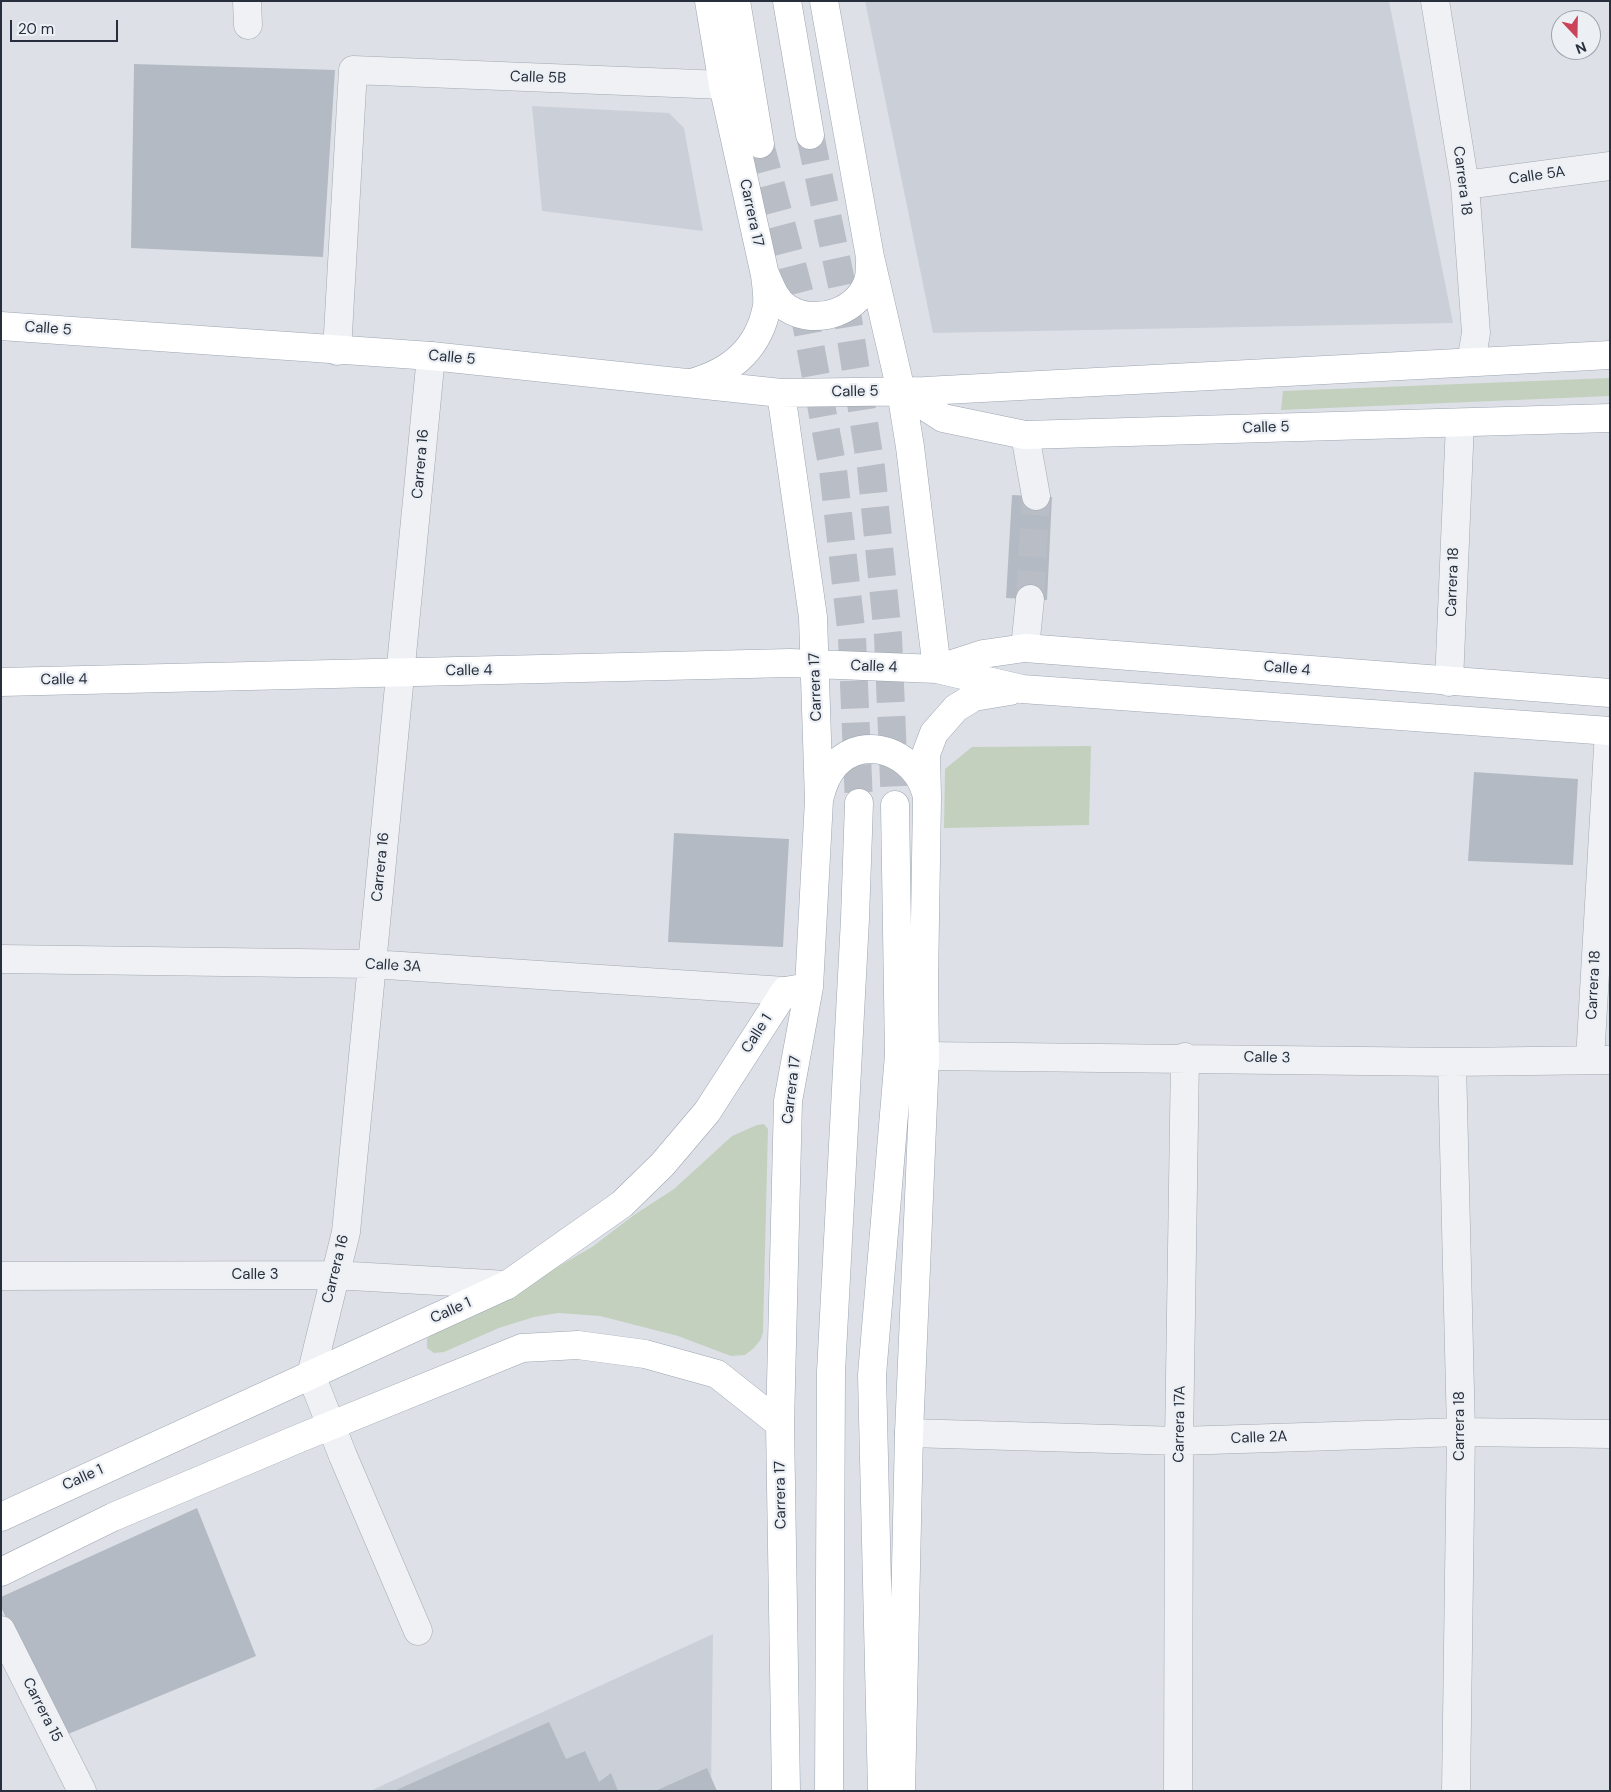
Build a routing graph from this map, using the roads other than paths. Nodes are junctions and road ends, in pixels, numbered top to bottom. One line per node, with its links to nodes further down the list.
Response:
1 (709, 1): 6 (main road, Carrera 17)
2 (736, 1): 8 (main road)
3 (787, 1): 7 (main road)
4 (824, 1): 11 (main road)
5 (1435, 1): 10 (street, Carrera 18)
6 (723, 86): 12 (main road, Carrera 17); 14 (street, Calle 5B)
7 (810, 135)
8 (760, 144)
9 (1610, 166): 10 (street, Calle 5A)
10 (1465, 185): 17 (street, Carrera 18)
11 (870, 257): 12 (main road); 19 (main road)
12 (765, 275): 18 (main road, Carrera 17)
13 (1, 326): 14 (main road, Calle 5)
14 (337, 351): 16 (main road, Calle 5)
15 (1610, 355): 17 (main road, Calle 5)
16 (431, 356): 18 (main road, Calle 5); 29 (street, Carrera 16)
17 (1471, 362): 19 (main road, Calle 5)
18 (685, 384): 20 (main road, Calle 5)
19 (901, 391): 20 (main road, Calle 5); 23 (main road, Calle 5); 28 (main road)
20 (781, 393): 27 (main road, Carrera 17)
21 (1610, 418): 22 (main road, Calle 5)
22 (1460, 422): 23 (main road, Calle 5); 31 (street, Carrera 18)
23 (1025, 435): 24 (street)
24 (1036, 496)
25 (1030, 599): 26 (street)
26 (1025, 648): 28 (main road, Calle 4); 31 (main road, Calle 4)
27 (815, 665): 28 (main road, Calle 4); 29 (main road, Calle 4); 36 (main road, Carrera 17)
28 (937, 669): 32 (main road, Calle 4)
29 (402, 672): 30 (main road, Calle 4); 40 (street, Carrera 16)
30 (1, 682)
31 (1449, 682): 33 (main road, Calle 4)
32 (1022, 689): 34 (main road, Calle 4); 35 (main road)
33 (1610, 693)
34 (1609, 731): 44 (street, Carrera 18)
35 (927, 798): 36 (main road); 42 (main road)
36 (818, 800): 41 (main road, Carrera 17)
37 (859, 804): 62 (main road)
38 (895, 805): 63 (main road)
39 (1, 959): 40 (street, Calle 3A)
40 (371, 964): 41 (street, Calle 3A); 46 (street, Carrera 16)
41 (797, 989): 48 (main road, Calle 1); 50 (main road, Carrera 17)
42 (925, 1056): 43 (street, Calle 3); 53 (main road)
43 (1185, 1057): 45 (street, Calle 3); 55 (street, Carrera 17A)
44 (1600, 1060): 45 (street, Calle 3)
45 (1452, 1062): 52 (street, Carrera 18)
46 (334, 1275): 47 (street, Calle 3); 48 (street, Calle 3); 49 (street, Carrera 16)
47 (1, 1276)
48 (508, 1285): 49 (main road, Calle 1)
49 (311, 1375): 51 (street); 56 (main road, Calle 1)
50 (780, 1424): 51 (main road); 61 (main road, Carrera 17)
51 (330, 1426): 57 (main road); 59 (street)
52 (1461, 1432): 54 (street, Calle 2A); 55 (street, Calle 2A); 66 (street, Carrera 18)
53 (908, 1433): 55 (street, Calle 2A); 64 (main road)
54 (1610, 1434)
55 (1179, 1441): 65 (street, Carrera 17A)
56 (1, 1517)
57 (1, 1572)
58 (1, 1630): 60 (street, Carrera 15)
59 (418, 1631)
60 (82, 1791)
61 (786, 1791)
62 (829, 1791)
63 (882, 1791)
64 (902, 1791)
65 (1178, 1791)
66 (1456, 1791)

